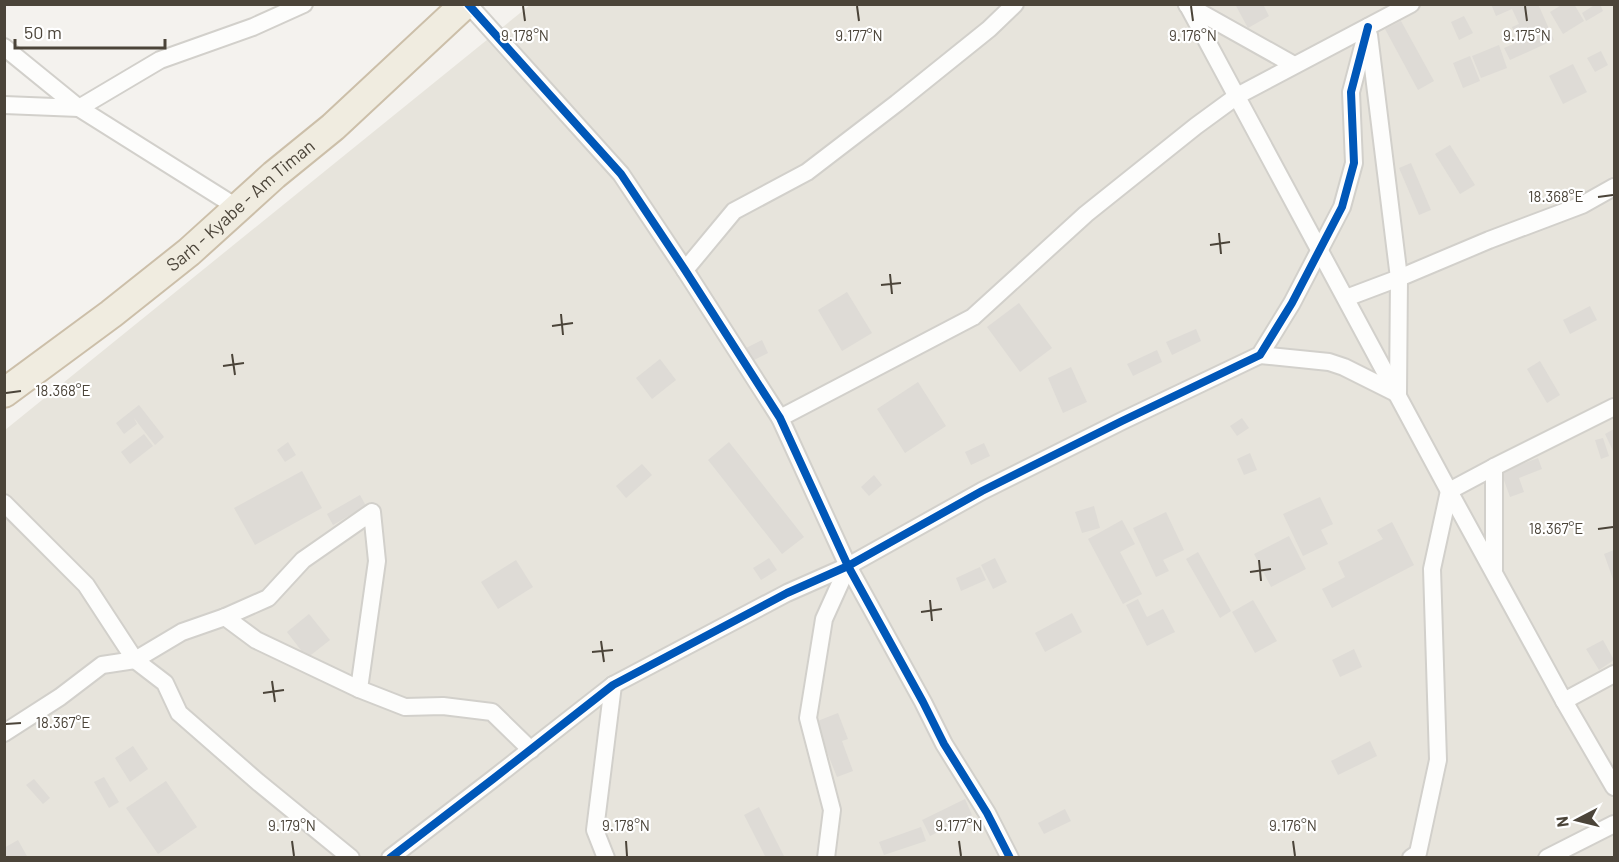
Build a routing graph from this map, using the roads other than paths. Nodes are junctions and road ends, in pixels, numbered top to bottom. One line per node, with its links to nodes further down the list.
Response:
1 (304, 4): 11 (street)
2 (466, 4): 13 (highway, Sarh - Kyabe - Am Timan); 15 (street)
3 (1015, 4): 15 (street)
4 (1187, 5): 8 (street); 9 (street)
5 (1402, 7): 6 (street)
6 (1368, 27): 8 (street); 14 (street); 16 (street)
7 (4, 46): 11 (street)
8 (1294, 65): 9 (street)
9 (1237, 96): 14 (street); 22 (street)
10 (4, 105): 11 (street)
11 (79, 108): 13 (street)
12 (1614, 187): 16 (street)
13 (238, 208): 19 (highway, Sarh - Kyabe - Am Timan)
14 (1320, 250): 17 (street); 18 (street)
15 (685, 270): 22 (street)
16 (1399, 278): 17 (street); 20 (street)
17 (1346, 298): 20 (street)
18 (1260, 355): 20 (street); 26 (street)
19 (4, 393)
20 (1398, 394): 24 (street)
21 (1614, 407): 23 (street)
22 (780, 418): 26 (street)
23 (1494, 467): 24 (street); 27 (street)
24 (1449, 491): 27 (street); 38 (street)
25 (4, 504): 29 (street)
26 (848, 566): 31 (street); 42 (street); 43 (street)
27 (1494, 574): 33 (street)
28 (225, 617): 29 (street); 32 (street); 32 (street)
29 (135, 660): 34 (street); 39 (street)
30 (1614, 674): 33 (street)
31 (613, 685): 35 (street); 41 (street)
32 (358, 689): 35 (street)
33 (1564, 701): 36 (street)
34 (4, 734)
35 (531, 750): 40 (street)
36 (1614, 786)
37 (1614, 824): 44 (street)
38 (1416, 856)
39 (351, 858)
40 (390, 858)
41 (606, 858)
42 (826, 858)
43 (1010, 858)
44 (1547, 858)

